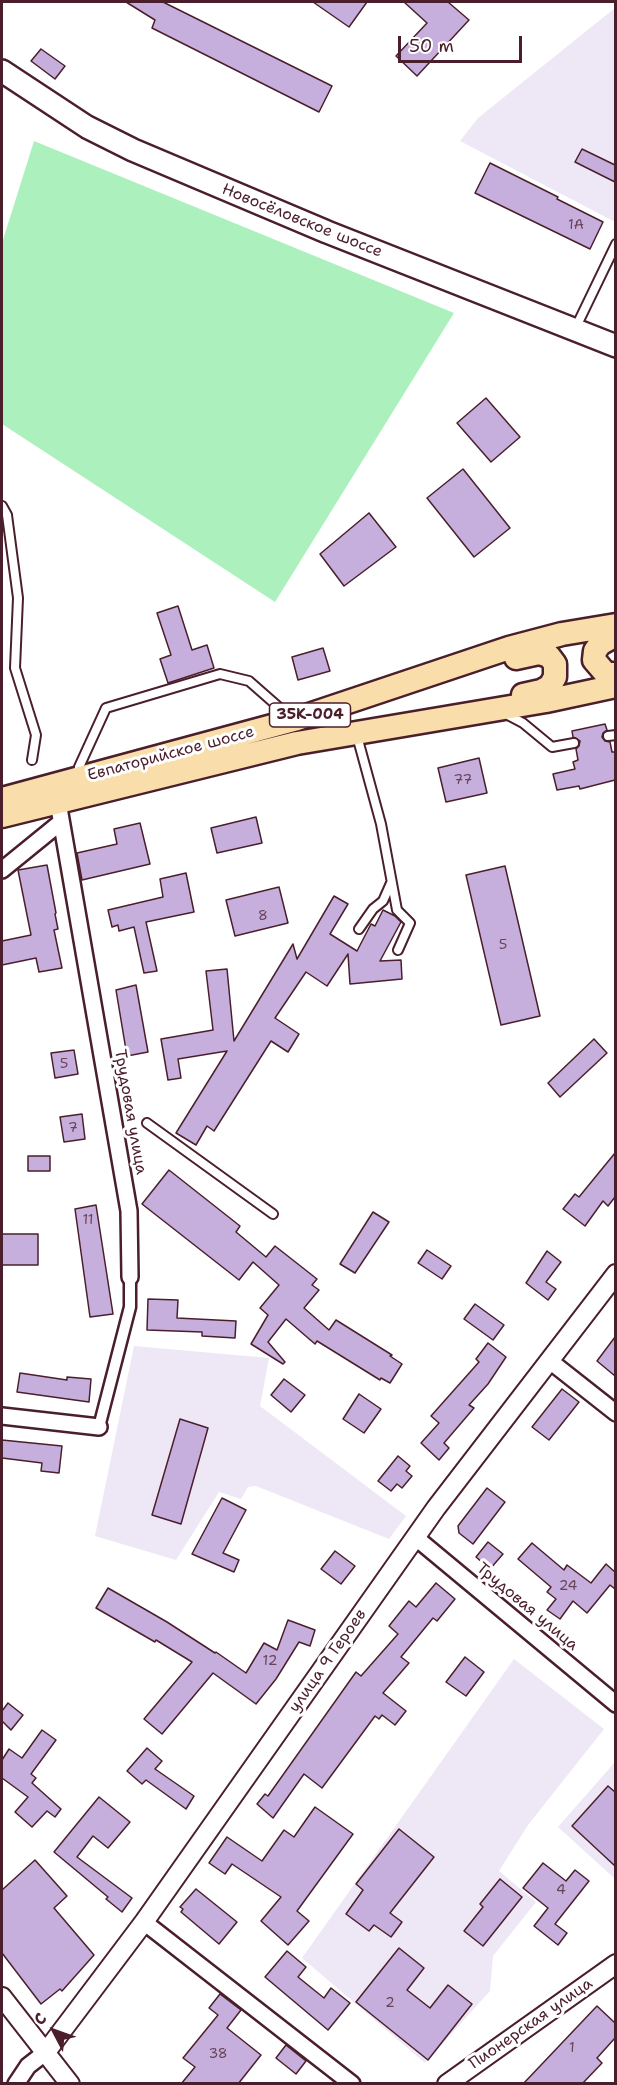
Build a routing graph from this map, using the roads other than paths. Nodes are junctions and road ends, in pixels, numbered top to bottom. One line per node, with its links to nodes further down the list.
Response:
1 (2, 71): 3 (main road, Новосёловское шоссе)
2 (615, 244): 3 (lane)
3 (575, 329): 4 (main road, Новосёловское шоссе)
4 (615, 346)
5 (2, 506): 15 (lane)
6 (615, 625): 8 (main road, Евпаторийское шоссе / 35К-004)
7 (615, 635): 9 (main road)
8 (435, 674): 11 (main road); 12 (main road, Евпаторийское шоссе / 35К-004)
9 (615, 674)
10 (615, 686): 11 (main road, Евпаторийское шоссе / 35К-004)
11 (496, 710): 13 (main road, Евпаторийское шоссе / 35К-004); 14 (lane)
12 (294, 720): 16 (main road, Евпаторийское шоссе / 35К-004); 16 (lane)
13 (357, 734): 18 (main road, Евпаторийское шоссе / 35К-004); 21 (lane)
14 (574, 743)
15 (32, 760)
16 (77, 780): 17 (main road, Евпаторийское шоссе / 35К-004)
17 (2, 799)
18 (60, 812): 19 (main road, Евпаторийское шоссе / 35К-004); 20 (street); 27 (street, Трудовая улица)
19 (2, 816)
20 (2, 870)
21 (391, 883): 22 (lane); 23 (lane)
22 (359, 929)
23 (398, 950)
24 (147, 1123): 25 (lane)
25 (273, 1214)
26 (615, 1274): 28 (street, улица 9 Героев)
27 (129, 1277): 31 (street, Трудовая улица)
28 (550, 1361): 29 (street); 32 (street, улица 9 Героев)
29 (615, 1413)
30 (2, 1416): 31 (street)
31 (99, 1427)
32 (415, 1537): 33 (street, Трудовая улица); 34 (street, улица 9 Героев)
33 (615, 1704)
34 (144, 1922): 37 (street, улица 9 Героев); 40 (street)
35 (615, 1964): 41 (street, Пионерская улица)
36 (2, 1997): 37 (street)
37 (46, 2052): 38 (street); 39 (street)
38 (16, 2084)
39 (70, 2084)
40 (352, 2084)
41 (447, 2084)

